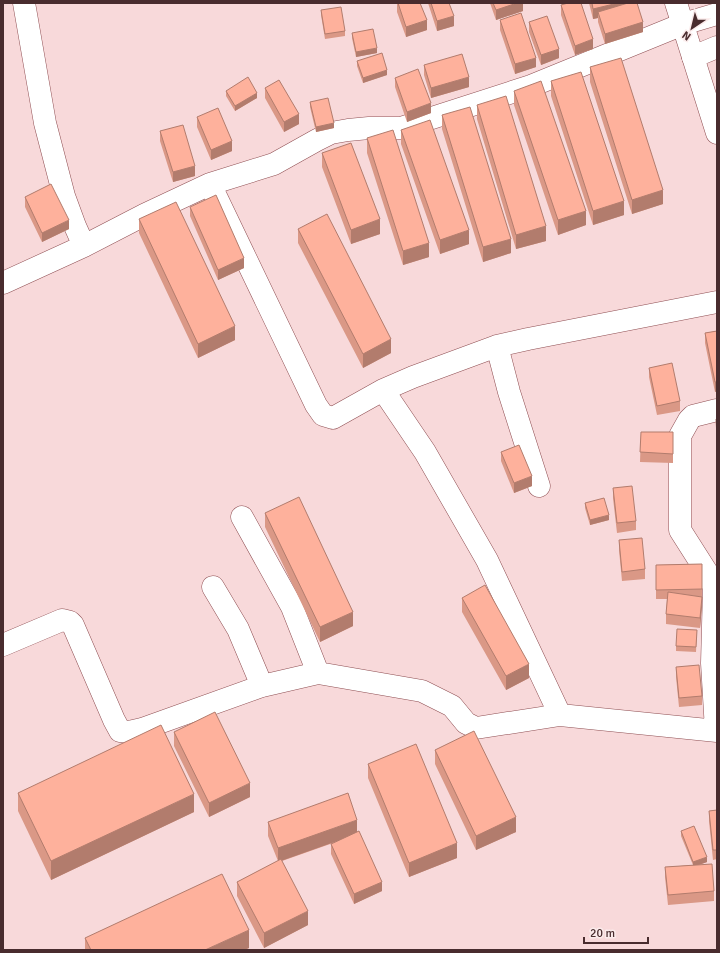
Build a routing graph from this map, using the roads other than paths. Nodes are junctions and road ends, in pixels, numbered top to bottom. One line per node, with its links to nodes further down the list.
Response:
1 (24, 3): 9 (street)
2 (676, 3): 4 (street)
3 (717, 14): 4 (street)
4 (683, 24): 6 (street); 8 (street)
5 (717, 48): 6 (street)
6 (693, 57): 7 (street)
7 (717, 133)
8 (210, 184): 9 (street); 13 (street)
9 (84, 246): 10 (street)
10 (3, 283)
11 (717, 302): 12 (street)
12 (497, 346): 13 (street); 15 (street)
13 (383, 390): 22 (street)
14 (717, 410): 17 (street)
15 (539, 486)
16 (242, 517): 20 (street)
17 (713, 574): 23 (street)
18 (213, 587): 21 (street)
19 (3, 645): 21 (street)
20 (318, 673): 21 (street); 22 (street)
21 (262, 686)
22 (560, 715): 23 (street)
23 (716, 730)

